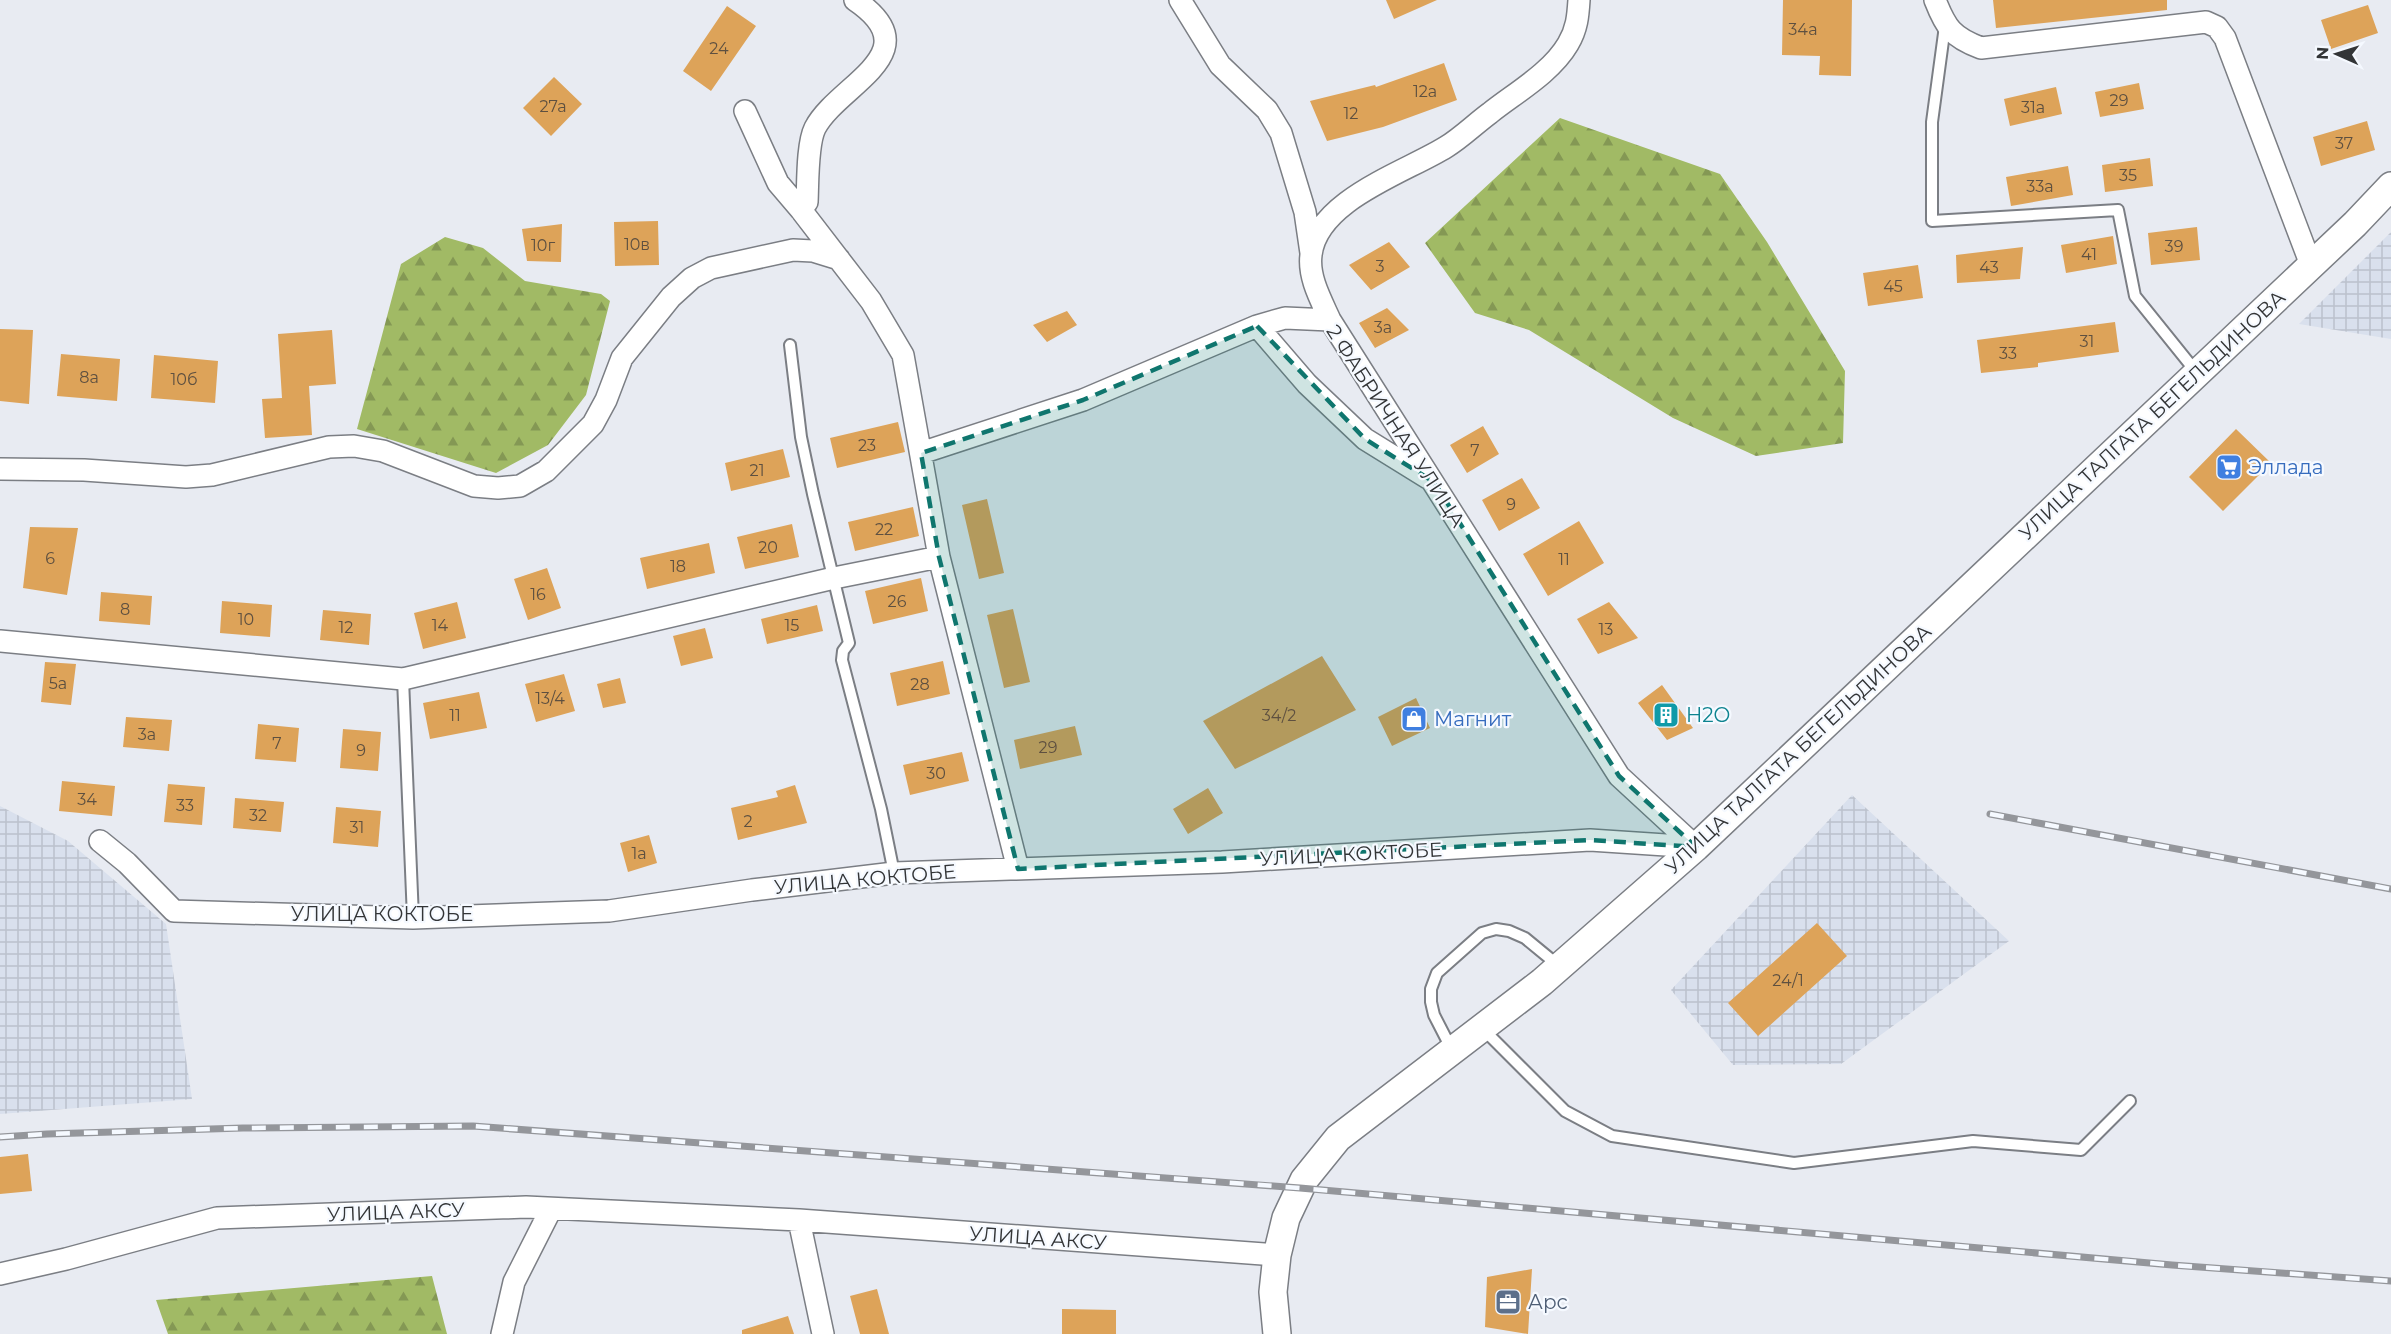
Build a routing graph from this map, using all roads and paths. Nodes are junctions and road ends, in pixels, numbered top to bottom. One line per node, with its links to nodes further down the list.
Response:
1 (855, 0): 8 (street)
2 (1180, 0): 9 (street)
3 (1578, 0): 9 (street)
4 (1935, 0): 5 (street)
5 (1945, 26): 11 (street); 15 (lane)
6 (745, 111): 8 (street)
7 (2391, 186): 11 (street, УЛИЦА ТАЛГАТА БЕГЕЛЬДИНОВА)
8 (801, 210): 10 (street)
9 (1311, 254): 12 (street)
10 (839, 259): 16 (street); 17 (street)
11 (2311, 265): 15 (street, УЛИЦА ТАЛГАТА БЕГЕЛЬДИНОВА)
12 (1330, 320): 13 (street, 2 ФАБРИЧНАЯ УЛИЦА); 18 (street, 2 ФАБРИЧНАЯ УЛИЦА)
13 (1257, 327): 16 (street, 2 ФАБРИЧНАЯ УЛИЦА); 18 (street)
14 (790, 345): 20 (lane)
15 (2197, 373): 24 (street, УЛИЦА ТАЛГАТА БЕГЕЛЬДИНОВА)
16 (921, 453): 19 (street)
17 (0, 469)
18 (1434, 482): 24 (street, 2 ФАБРИЧНАЯ УЛИЦА)
19 (939, 557): 20 (street); 25 (street)
20 (834, 578): 22 (street); 26 (lane)
21 (0, 641): 22 (street)
22 (403, 679): 27 (lane)
23 (100, 841): 27 (street, УЛИЦА КОКТОБЕ)
24 (1696, 847): 25 (street, УЛИЦА КОКТОБЕ); 28 (street, УЛИЦА ТАЛГАТА БЕГЕЛЬДИНОВА)
25 (1018, 869): 26 (street, УЛИЦА КОКТОБЕ)
26 (894, 873): 27 (street, УЛИЦА КОКТОБЕ)
27 (412, 918)
28 (1559, 966): 29 (street, УЛИЦА ТАЛГАТА БЕГЕЛЬДИНОВА); 30 (lane)
29 (1482, 1028): 30 (street, УЛИЦА ТАЛГАТА БЕГЕЛЬДИНОВА); 31 (lane)
30 (1452, 1051): 34 (street, УЛИЦА ТАЛГАТА БЕГЕЛЬДИНОВА)
31 (2130, 1101)
32 (551, 1209): 33 (street, УЛИЦА АКСУ); 35 (street, УЛИЦА АКСУ); 36 (street)
33 (799, 1220): 34 (street, УЛИЦА АКСУ); 37 (street)
34 (1276, 1255): 38 (street, УЛИЦА ТАЛГАТА БЕГЕЛЬДИНОВА)
35 (0, 1274)
36 (502, 1334)
37 (823, 1334)
38 (1277, 1334)

